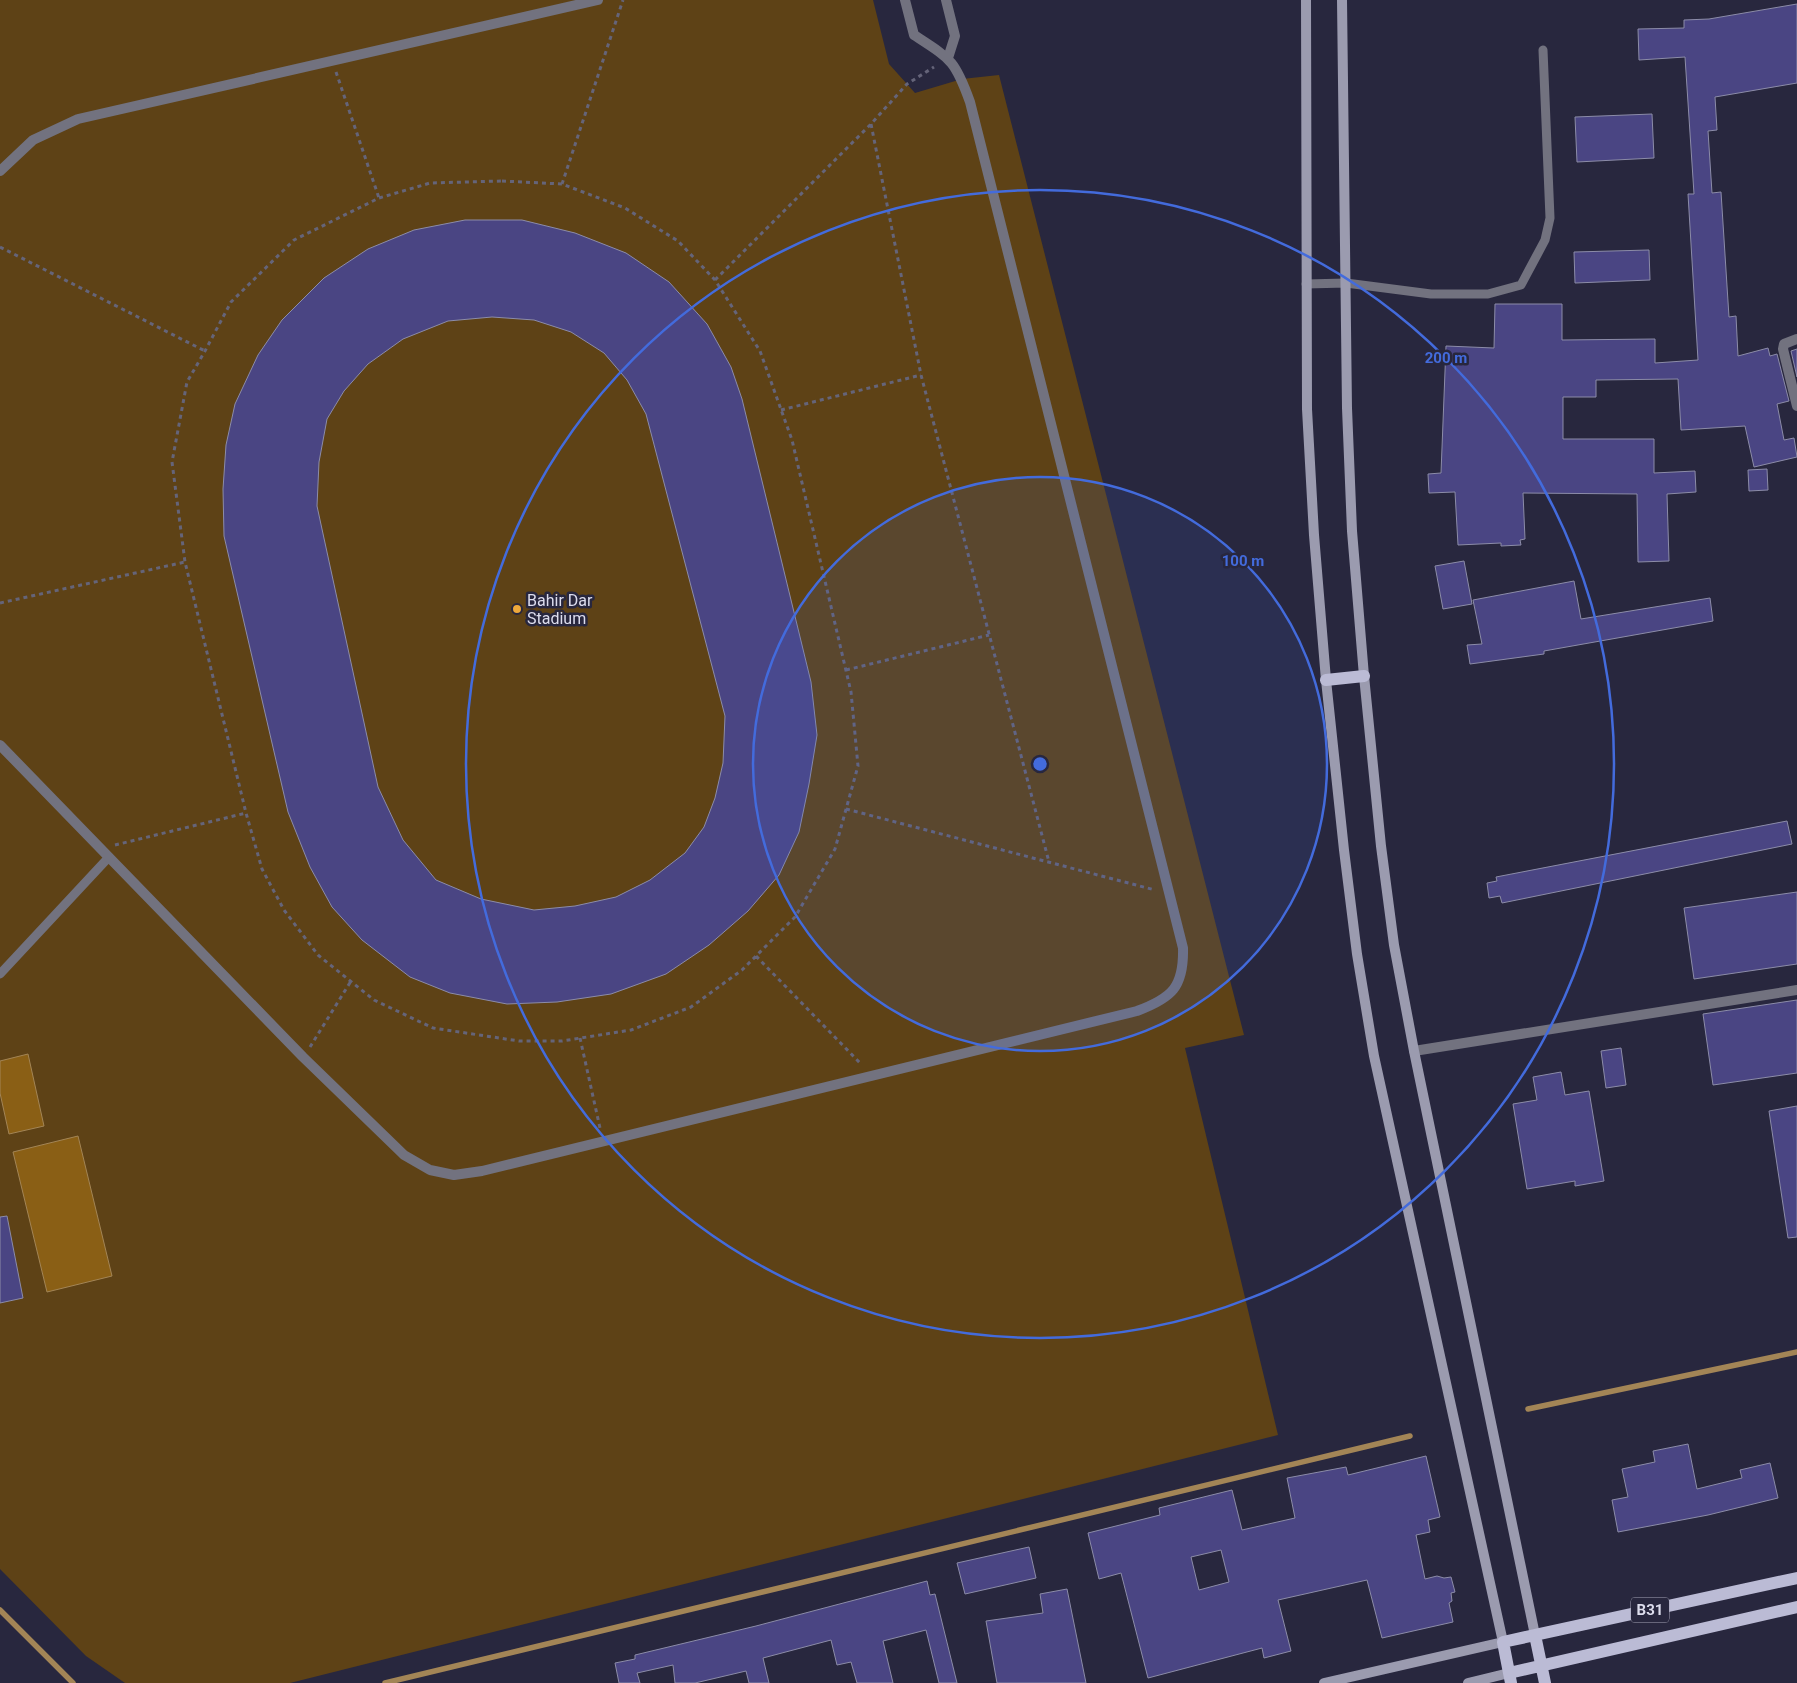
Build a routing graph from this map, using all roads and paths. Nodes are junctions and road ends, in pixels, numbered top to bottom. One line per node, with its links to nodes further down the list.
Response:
1 (598, 0): 9 (street)
2 (623, 0): 12 (path)
3 (905, 0): 8 (street)
4 (946, 0): 8 (street)
5 (1306, 0): 17 (street)
6 (1342, 0): 16 (street)
7 (1544, 50): 16 (lane)
8 (948, 58): 10 (path); 35 (street)
9 (332, 60): 11 (street); 13 (path)
10 (871, 124): 15 (path); 20 (path)
11 (0, 171)
12 (562, 184): 13 (path); 15 (path)
13 (379, 198): 19 (path)
14 (0, 247): 19 (path)
15 (715, 280): 22 (path)
16 (1346, 283): 17 (lane); 27 (street)
17 (1306, 284): 28 (street)
18 (1797, 338): 21 (street)
19 (204, 351): 23 (path)
20 (921, 375): 22 (path); 25 (path)
21 (1797, 406)
22 (781, 410): 26 (path)
23 (186, 562): 24 (path); 31 (path)
24 (0, 602)
25 (989, 635): 26 (path); 34 (path)
26 (846, 670): 30 (path)
27 (1364, 676): 28 (main road); 41 (street)
28 (1326, 680): 48 (street)
29 (0, 745): 32 (street)
30 (846, 809): 34 (path); 36 (path)
31 (246, 814): 32 (path); 38 (path)
32 (100, 848): 33 (street)
33 (109, 857): 37 (lane); 42 (street)
34 (1049, 862): 35 (path)
35 (1169, 893): 43 (street)
36 (756, 956): 40 (path); 43 (path)
37 (0, 974)
38 (351, 982): 40 (path); 42 (path)
39 (1797, 990): 41 (street)
40 (580, 1038): 44 (path)
41 (1414, 1051): 47 (street)
42 (304, 1057): 44 (street)
43 (872, 1076): 44 (street)
44 (603, 1141)
45 (1797, 1578): 47 (main road, B31)
46 (1797, 1607): 49 (main road, B31)
47 (1535, 1635): 48 (main road, B31); 49 (main road)
48 (1503, 1642): 50 (main road); 51 (street)
49 (1542, 1666): 50 (main road, B31); 53 (main road)
50 (1510, 1678): 52 (street)
51 (1324, 1683)
52 (1468, 1683)
53 (1545, 1683)

